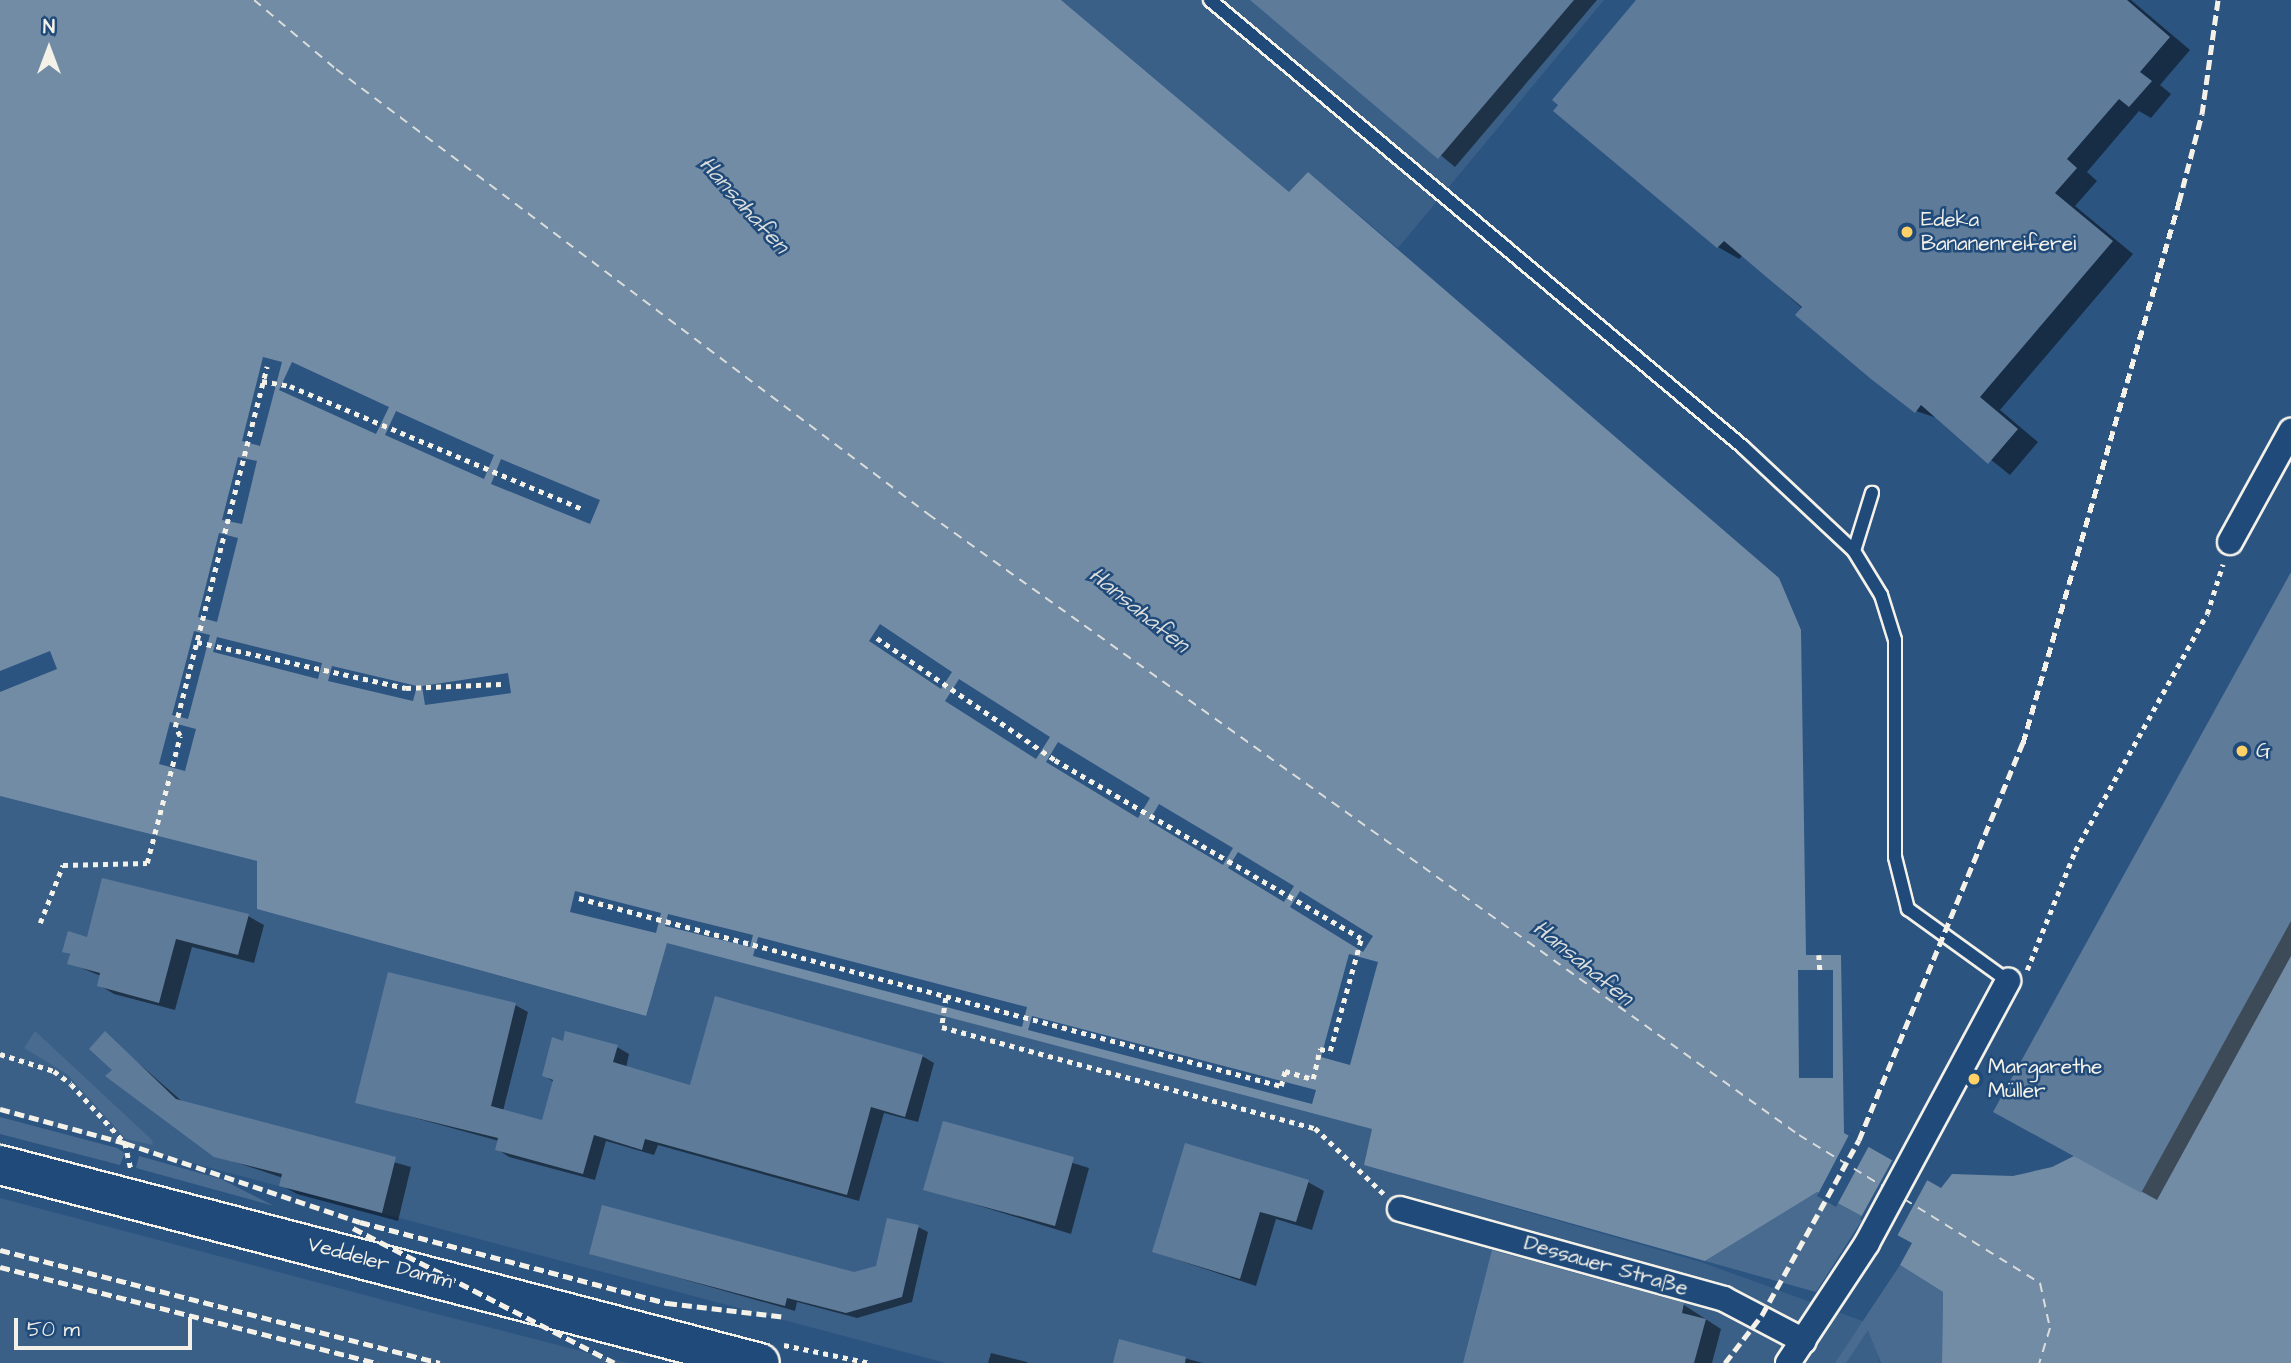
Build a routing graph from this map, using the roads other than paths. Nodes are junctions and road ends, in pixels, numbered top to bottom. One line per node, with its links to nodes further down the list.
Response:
1 (1210, 0): 5 (lane)
2 (2291, 430): 4 (street)
3 (1872, 493): 5 (lane)
4 (2230, 542)
5 (1854, 551): 6 (lane)
6 (2008, 981): 9 (street)
7 (0, 1165): 10 (main road, Veddeler Damm)
8 (1400, 1209): 9 (street, Dessauer Straße)
9 (1804, 1341): 11 (street)
10 (760, 1363)
11 (1788, 1363)

